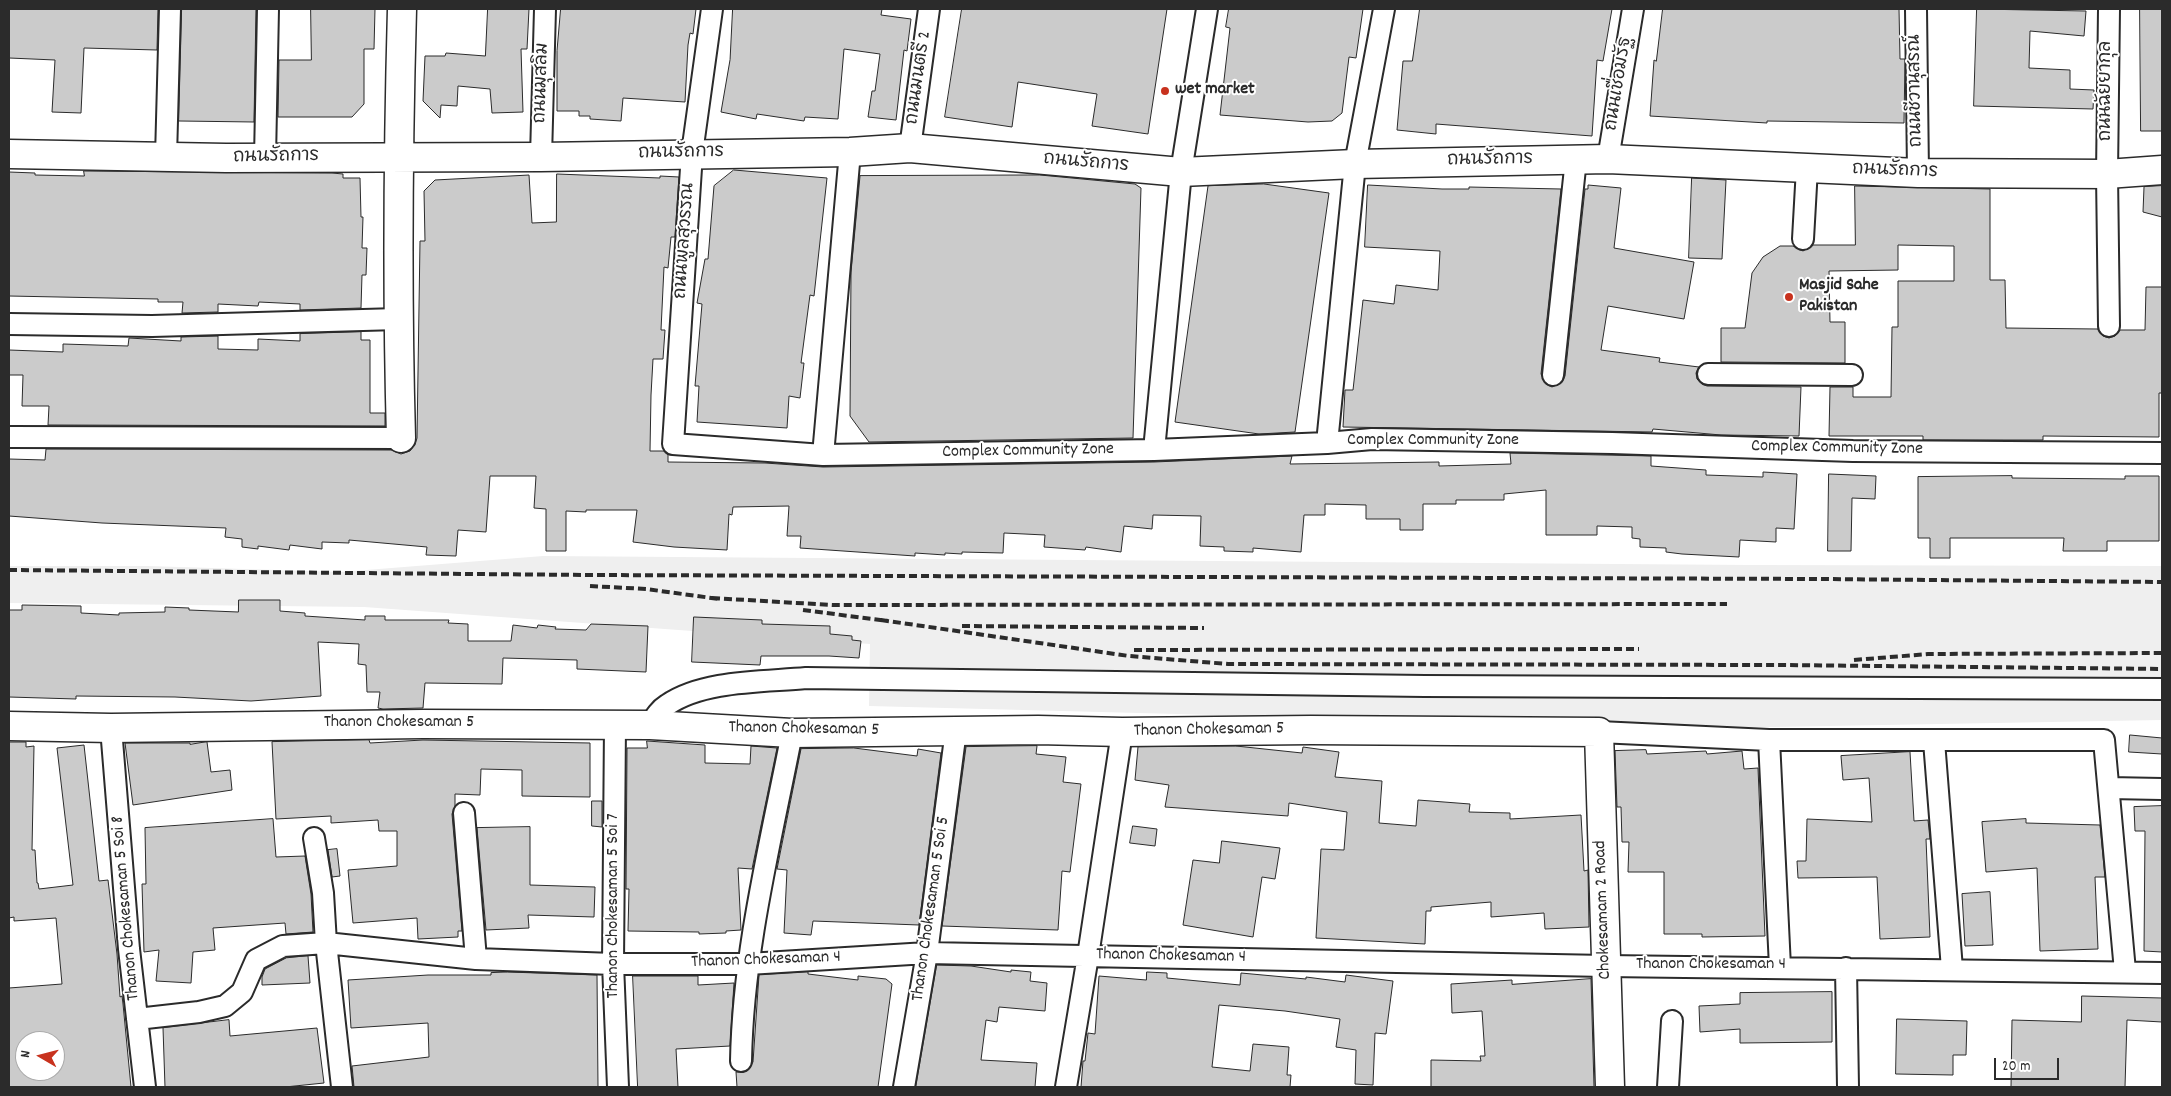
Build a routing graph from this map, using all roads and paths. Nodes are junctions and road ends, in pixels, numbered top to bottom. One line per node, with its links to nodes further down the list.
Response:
1 (170, 9): 17 (street)
2 (268, 9): 19 (street)
3 (402, 9): 16 (street)
4 (545, 9): 18 (street, ถนนมุสลิม)
5 (712, 9): 14 (street, ถนนพูลสุวรรณ)
6 (929, 9): 12 (street, ถนนมนตรี 2)
7 (1207, 9): 25 (street)
8 (1384, 9): 22 (street)
9 (1632, 9): 20 (street, ถนนเชื่อมรัฐ)
10 (1916, 9): 26 (street, ถนนชีวานุสรณ์)
11 (2108, 9): 27 (street, ถนนฉัยยากุล)
12 (910, 148): 13 (street, ถนนรัถการ); 25 (street, ถนนรัถการ)
13 (850, 152): 14 (street, ถนนรัถการ); 41 (street)
14 (692, 153): 18 (street, ถนนรัถการ); 38 (street, ถนนพูลสุวรรณ)
15 (9, 154): 17 (street, ถนนรัถการ)
16 (398, 156): 18 (street, ถนนรัถการ); 19 (street, ถนนรัถการ); 29 (street)
17 (166, 157): 19 (street, ถนนรัถการ)
18 (541, 157)
19 (265, 158)
20 (1608, 159): 21 (street, ถนนรัถการ); 23 (street, ถนนรัถการ)
21 (1576, 160): 22 (street, ถนนรัถการ); 33 (street)
22 (1355, 164): 25 (street, ถนนรัถการ); 37 (street)
23 (1807, 168): 26 (street, ถนนรัถการ); 28 (street)
24 (2162, 170): 27 (street, ถนนรัถการ)
25 (1181, 172): 39 (street)
26 (1918, 173): 27 (street, ถนนรัถการ)
27 (2107, 174): 31 (street, ถนนฉัยยากุล)
28 (1804, 239)
29 (398, 319): 30 (street); 36 (street)
30 (9, 324)
31 (2109, 326)
32 (1708, 374): 34 (street)
33 (1553, 375)
34 (1852, 375)
35 (9, 437): 36 (street)
36 (401, 438)
37 (1326, 443): 39 (street, Complex Community Zone); 40 (street, Complex Community Zone)
38 (673, 444): 41 (street, Complex Community Zone)
39 (1154, 450): 41 (street, Complex Community Zone)
40 (2162, 453)
41 (823, 455)
42 (2162, 689): 44 (street)
43 (615, 725): 44 (street, Thanon Chokesaman 5); 46 (street, Thanon Chokesaman 5); 61 (street, Thanon Chokesaman 5 Soi 7)
44 (650, 725): 50 (street, Thanon Chokesaman 5)
45 (9, 726): 46 (street, Thanon Chokesaman 5)
46 (111, 728): 69 (street, Thanon Chokesaman 5 Soi 8)
47 (956, 730): 48 (street, Thanon Chokesaman 5); 50 (street, Thanon Chokesaman 5); 58 (street, Thanon Chokesaman 5 Soi 5)
48 (1122, 732): 49 (street, Thanon Chokesaman 5); 59 (street)
49 (1599, 732): 51 (street); 63 (street, Chokesamam 2 Road)
50 (792, 733): 62 (street)
51 (1769, 740): 52 (street); 64 (street)
52 (1934, 741): 53 (street); 66 (street)
53 (2109, 788): 54 (street); 67 (street)
54 (2162, 789)
55 (464, 813): 60 (street)
56 (314, 838): 57 (street)
57 (326, 943): 60 (street, Thanon Chokesaman 4); 69 (street, Thanon Chokesaman 4); 73 (street)
58 (927, 954): 59 (street, Thanon Chokesaman 4); 62 (street, Thanon Chokesaman 4); 75 (street, Thanon Chokesaman 5 Soi 5)
59 (1088, 956): 63 (street, Thanon Chokesaman 4); 76 (street)
60 (476, 959): 61 (street, Thanon Chokesaman 4)
61 (613, 964): 62 (street, Thanon Chokesaman 4); 74 (street, Thanon Chokesaman 5 Soi 7)
62 (748, 964): 71 (street)
63 (1606, 966): 64 (street, Thanon Chokesaman 4); 77 (street, Chokesamam 2 Road)
64 (1780, 967): 65 (street, Thanon Chokesaman 4)
65 (1846, 968): 66 (street, Thanon Chokesaman 4); 79 (street)
66 (1952, 969): 67 (street, Thanon Chokesaman 4)
67 (2126, 972): 68 (street, Thanon Chokesaman 4)
68 (2162, 972)
69 (137, 1019): 72 (street, Thanon Chokesaman 5 Soi 8)
70 (1672, 1021): 78 (street)
71 (741, 1061)
72 (146, 1087)
73 (342, 1087)
74 (618, 1087)
75 (904, 1087)
76 (1066, 1087)
77 (1610, 1087)
78 (1668, 1087)
79 (1848, 1087)

